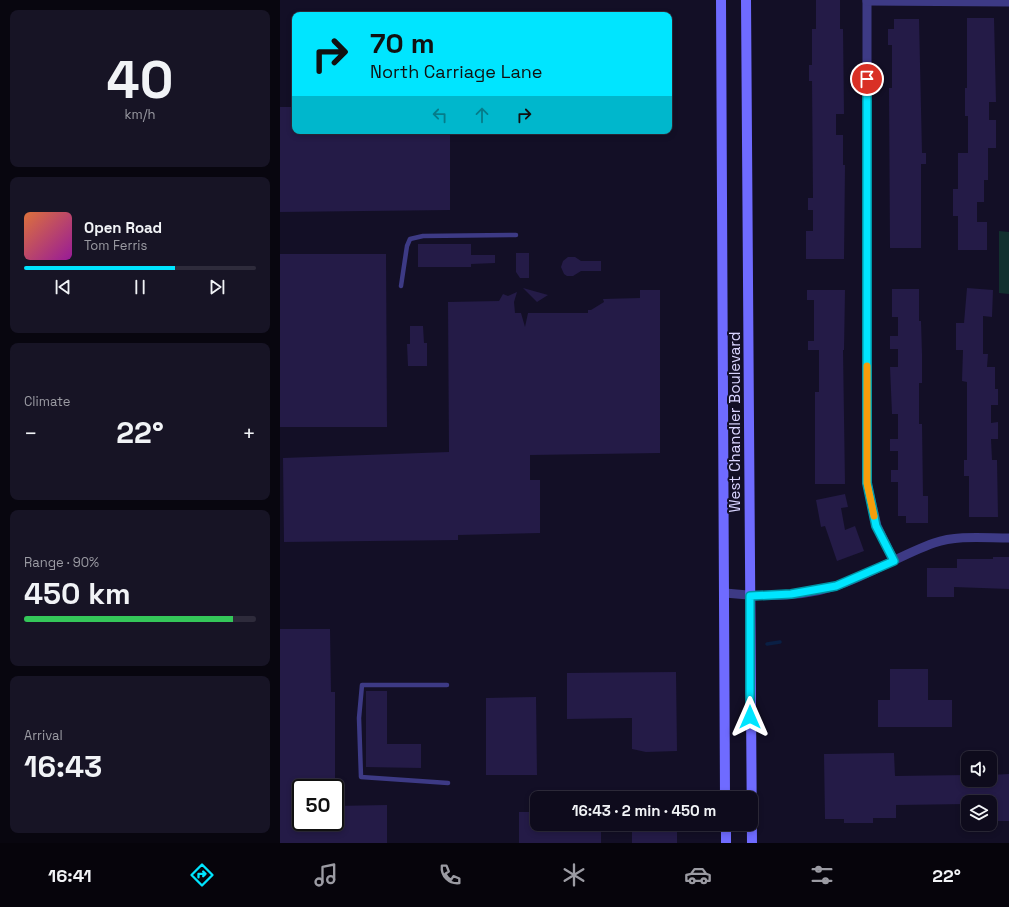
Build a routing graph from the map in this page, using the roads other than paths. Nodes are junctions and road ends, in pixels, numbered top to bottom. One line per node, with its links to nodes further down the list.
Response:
1 (721, 0): 9 (main road, West Chandler Boulevard)
2 (746, 0): 10 (main road, West Chandler Boulevard)
3 (866, 0): 4 (street); 8 (street)
4 (1009, 2)
5 (516, 235): 6 (lane)
6 (401, 286)
7 (1009, 538): 8 (street)
8 (894, 561): 10 (street)
9 (725, 593): 10 (street); 13 (main road, West Chandler Boulevard)
10 (750, 596): 16 (main road, West Chandler Boulevard)
11 (447, 685): 12 (lane)
12 (448, 782)
13 (725, 791)
14 (726, 831): 15 (main road)
15 (726, 843)
16 (752, 843)

